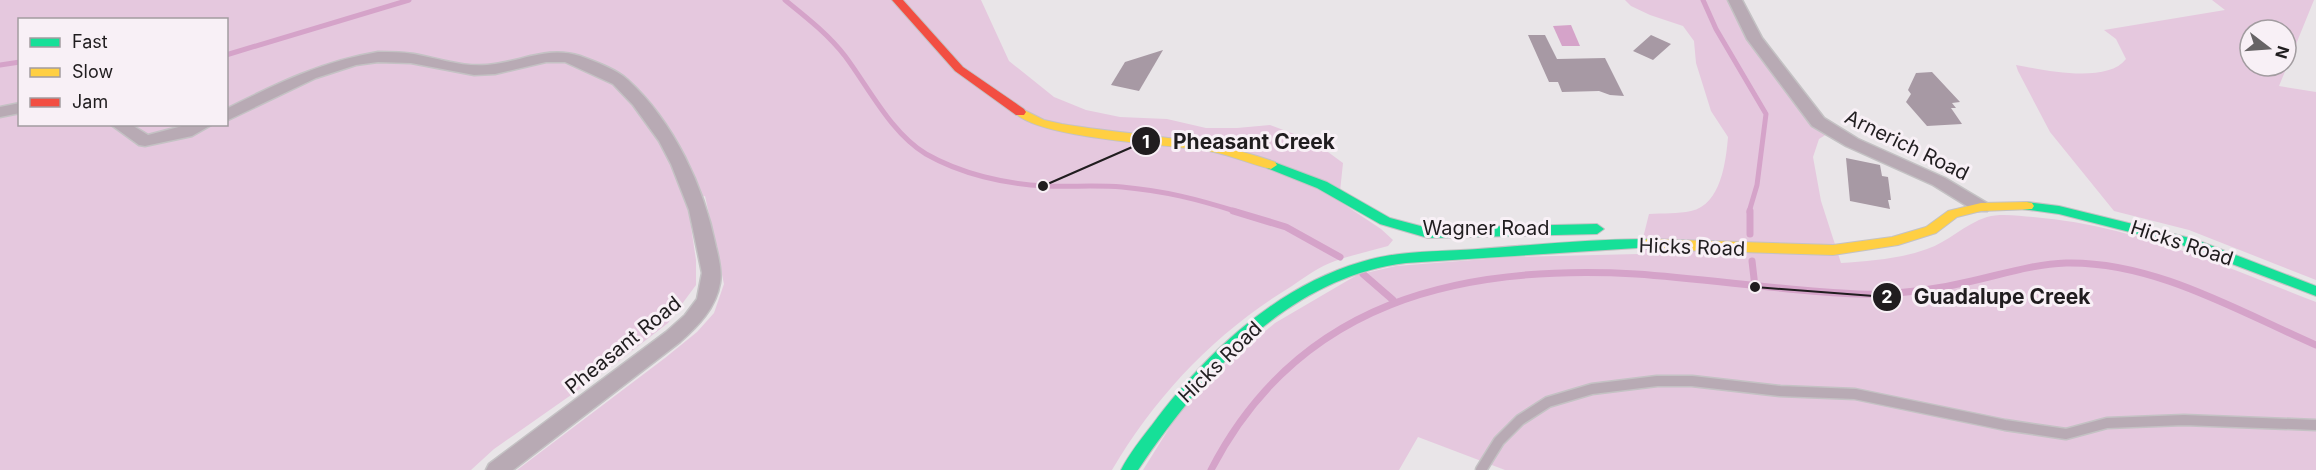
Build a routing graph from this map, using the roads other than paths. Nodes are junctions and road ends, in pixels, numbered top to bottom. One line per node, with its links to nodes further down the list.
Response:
1 (897, 0): 9 (street, Wagner Road)
2 (1735, 0): 8 (street, Arnerich Road)
3 (18, 108): 4 (street)
4 (0, 112)
5 (228, 115): 12 (street, Pheasant Road)
6 (121, 126): 7 (street)
7 (200, 126)
8 (1981, 207): 9 (street, Hicks Road); 10 (street, Hicks Road)
9 (1779, 249): 13 (street, Hicks Road)
10 (2316, 291)
11 (2316, 425): 14 (lane)
12 (497, 470)
13 (1129, 470)
14 (1482, 470)

